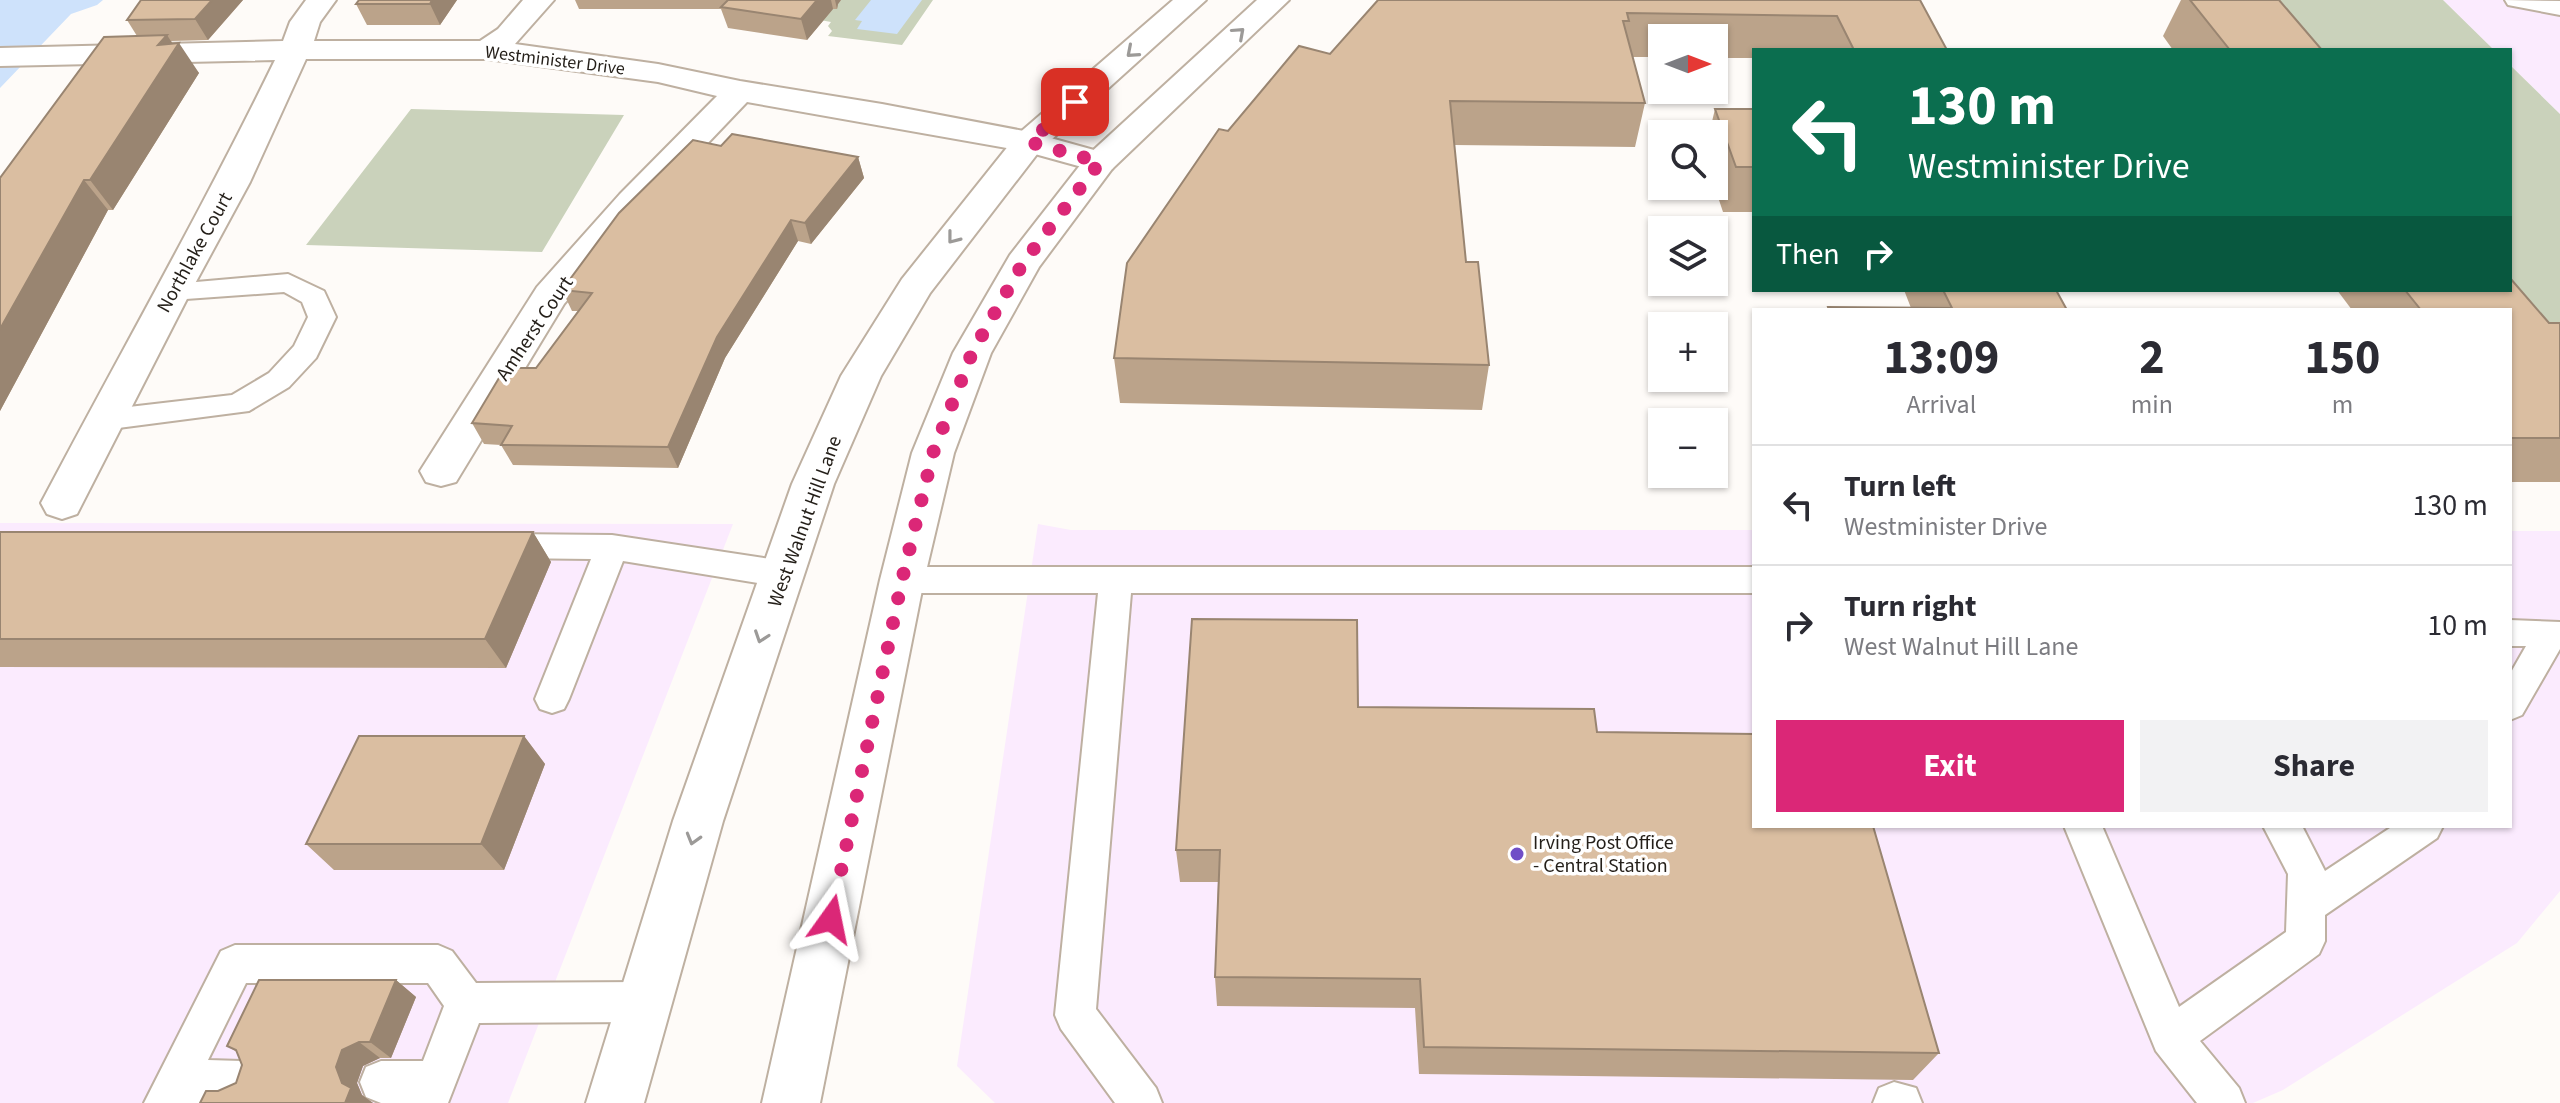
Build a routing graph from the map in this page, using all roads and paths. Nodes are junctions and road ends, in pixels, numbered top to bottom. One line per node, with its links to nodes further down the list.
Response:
1 (321, 0): 7 (street, Northlake Court)
2 (539, 0): 8 (street)
3 (1191, 0): 11 (street, West Walnut Hill Lane, one-way to 11)
4 (1274, 0): 12 (street, one-way to 4)
5 (2516, 0): 6 (lane)
6 (2560, 8)
7 (295, 50): 8 (street, Westminister Drive); 9 (street, Westminister Drive); 13 (street, Northlake Court)
8 (487, 50): 10 (street, Westminister Drive)
9 (0, 57)
10 (740, 91): 11 (street, Westminister Drive); 15 (street, Amherst Court)
11 (1029, 142): 12 (street, Westminister Drive); 19 (street, West Walnut Hill Lane, one-way to 19)
12 (1100, 162): 20 (street)
13 (172, 291): 14 (street, Northlake Court); 14 (lane)
14 (103, 420): 16 (street, Northlake Court)
15 (441, 471)
16 (62, 503)
17 (471, 546): 18 (lane)
18 (612, 547): 19 (lane); 24 (lane)
19 (783, 574): 30 (street, West Walnut Hill Lane, one-way to 30)
20 (902, 580): 21 (lane); 32 (street)
21 (1116, 580): 22 (lane); 41 (lane)
22 (1752, 580)
23 (2512, 633): 25 (lane)
24 (552, 699)
25 (2512, 702)
26 (2084, 828): 33 (lane)
27 (2283, 828): 29 (lane)
28 (2421, 828): 29 (lane)
29 (2307, 905): 33 (lane)
30 (644, 1002): 31 (lane); 38 (street, West Walnut Hill Lane)
31 (466, 1003): 36 (lane); 37 (lane)
32 (812, 1008): 39 (street); 40 (street)
33 (2171, 1037): 44 (lane)
34 (242, 1082): 36 (lane)
35 (381, 1082): 37 (lane)
36 (171, 1092)
37 (432, 1092)
38 (615, 1103)
39 (791, 1103)
40 (822, 1103)
41 (1141, 1103)
42 (1894, 1103): 43 (lane)
43 (1901, 1103)
44 (2224, 1103)

